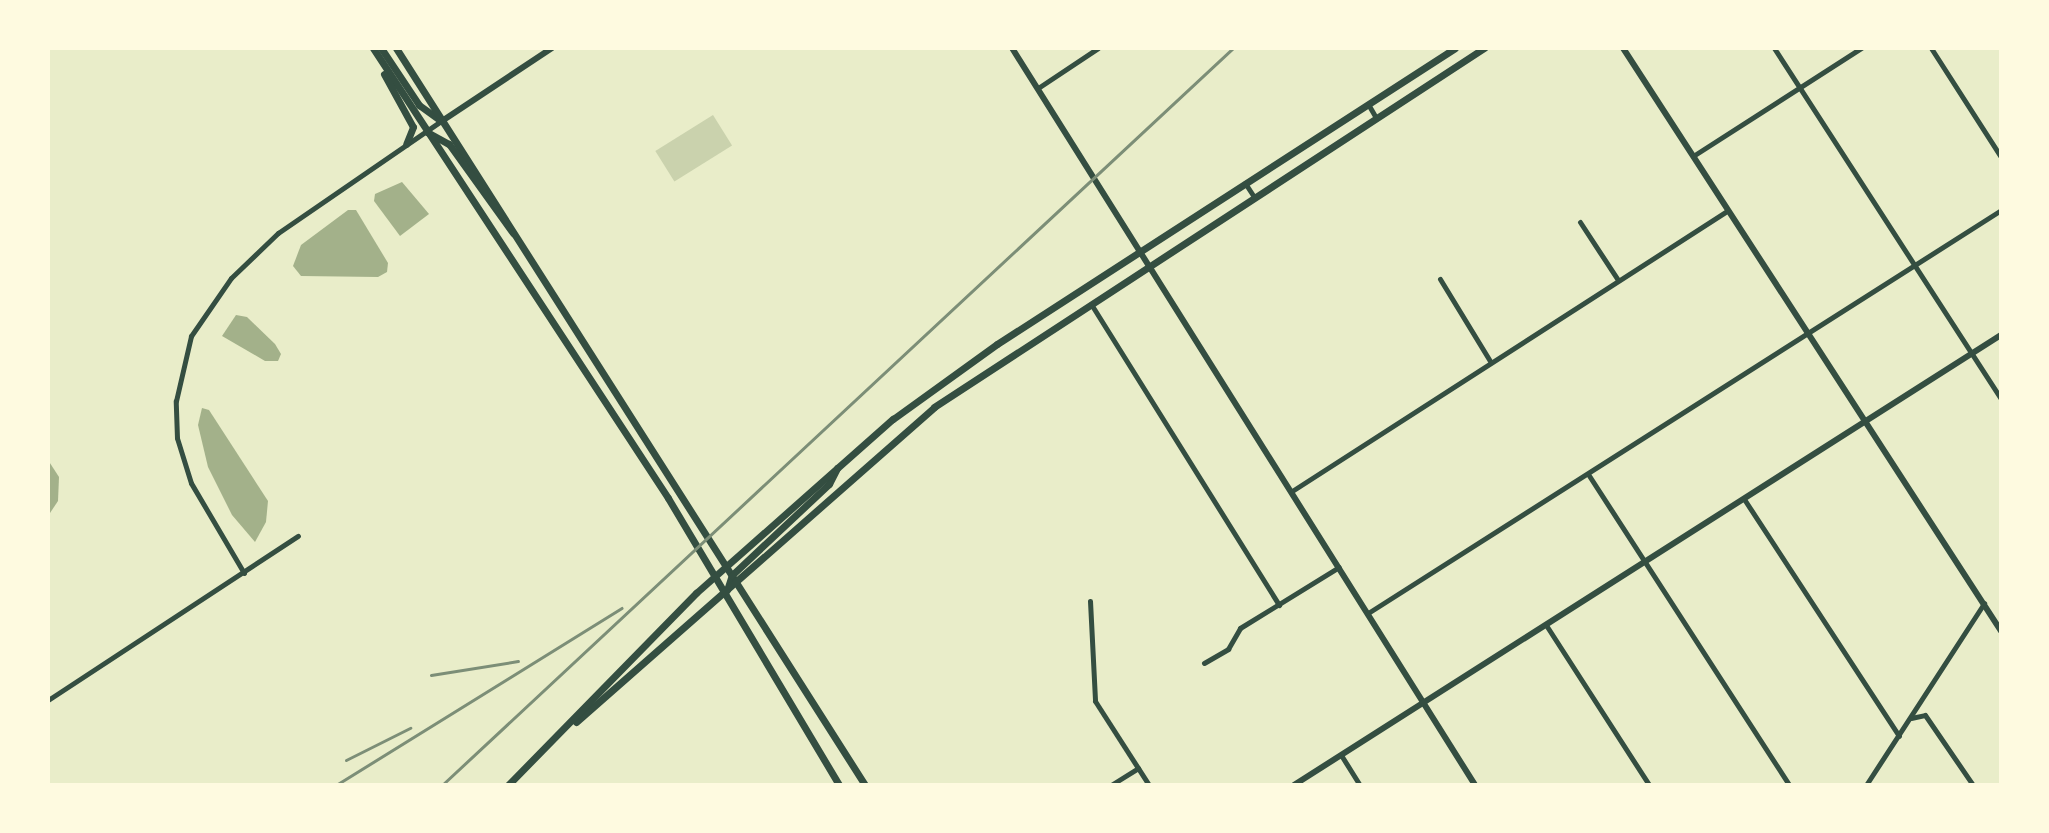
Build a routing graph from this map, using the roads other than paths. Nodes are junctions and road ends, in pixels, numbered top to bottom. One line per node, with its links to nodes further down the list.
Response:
1 (371, 48): 18 (main road); 19 (main road)
2 (381, 48): 17 (main road)
3 (396, 48): 17 (main road)
4 (552, 48): 17 (street)
5 (1012, 48): 14 (street)
6 (1098, 48): 14 (street)
7 (1455, 48): 15 (main road)
8 (1623, 48): 20 (street)
9 (1774, 48): 13 (street)
10 (1861, 48): 13 (street)
11 (1931, 48): 21 (street)
12 (1482, 49): 16 (main road)
13 (1799, 87): 20 (street); 29 (street)
14 (1038, 88): 28 (street)
15 (1368, 104): 16 (street); 22 (main road)
16 (1376, 118): 23 (main road)
17 (442, 121): 18 (street); 27 (main road)
18 (425, 131): 19 (street); 27 (main road); 49 (main road)
19 (406, 144): 48 (street)
20 (1692, 157): 25 (street)
21 (2001, 157)
22 (1245, 183): 23 (street); 28 (main road)
23 (1254, 197): 30 (main road)
24 (2001, 210): 29 (street)
25 (1727, 211): 32 (street); 34 (street)
26 (1580, 222): 32 (street)
27 (516, 235): 46 (main road)
28 (1142, 251): 30 (street); 40 (main road)
29 (1917, 264): 34 (street); 36 (street)
30 (1148, 265): 33 (main road); 42 (street)
31 (1440, 279): 37 (street)
32 (1618, 280): 37 (street)
33 (1090, 302): 50 (main road); 54 (street)
34 (1808, 333): 39 (street); 41 (street)
35 (2001, 335): 36 (street)
36 (1972, 353): 38 (street); 39 (street)
37 (1490, 361): 42 (street)
38 (2001, 399)
39 (1866, 421): 43 (street); 53 (street)
40 (837, 467): 46 (main road); 50 (main road)
41 (1588, 474): 45 (street); 55 (street)
42 (1292, 491): 47 (street)
43 (1744, 499): 45 (street); 63 (street)
44 (298, 536): 48 (street)
45 (1645, 562): 56 (street); 75 (street)
46 (726, 565): 49 (main road); 50 (main road)
47 (1339, 567): 54 (street); 55 (street)
48 (244, 573): 59 (street)
49 (715, 575): 51 (main road); 62 (main road)
50 (735, 578): 51 (main road); 68 (main road)
51 (726, 593): 62 (main road); 67 (main road)
52 (1090, 601): 65 (street)
53 (1984, 603): 57 (street); 61 (street)
54 (1279, 605): 58 (street)
55 (1368, 613): 60 (street)
56 (1546, 625): 60 (street); 74 (street)
57 (2001, 631)
58 (1204, 663)
59 (48, 700)
60 (1423, 702): 64 (street); 73 (street)
61 (1911, 718): 63 (street); 77 (street)
62 (558, 736): 66 (main road)
63 (1899, 736): 76 (street)
64 (1341, 755): 71 (street); 72 (street)
65 (1138, 768): 69 (street); 70 (street)
66 (508, 785)
67 (839, 785)
68 (865, 785)
69 (1111, 785)
70 (1149, 785)
71 (1294, 785)
72 (1360, 785)
73 (1475, 785)
74 (1649, 785)
75 (1789, 785)
76 (1866, 785)
77 (1973, 785)

